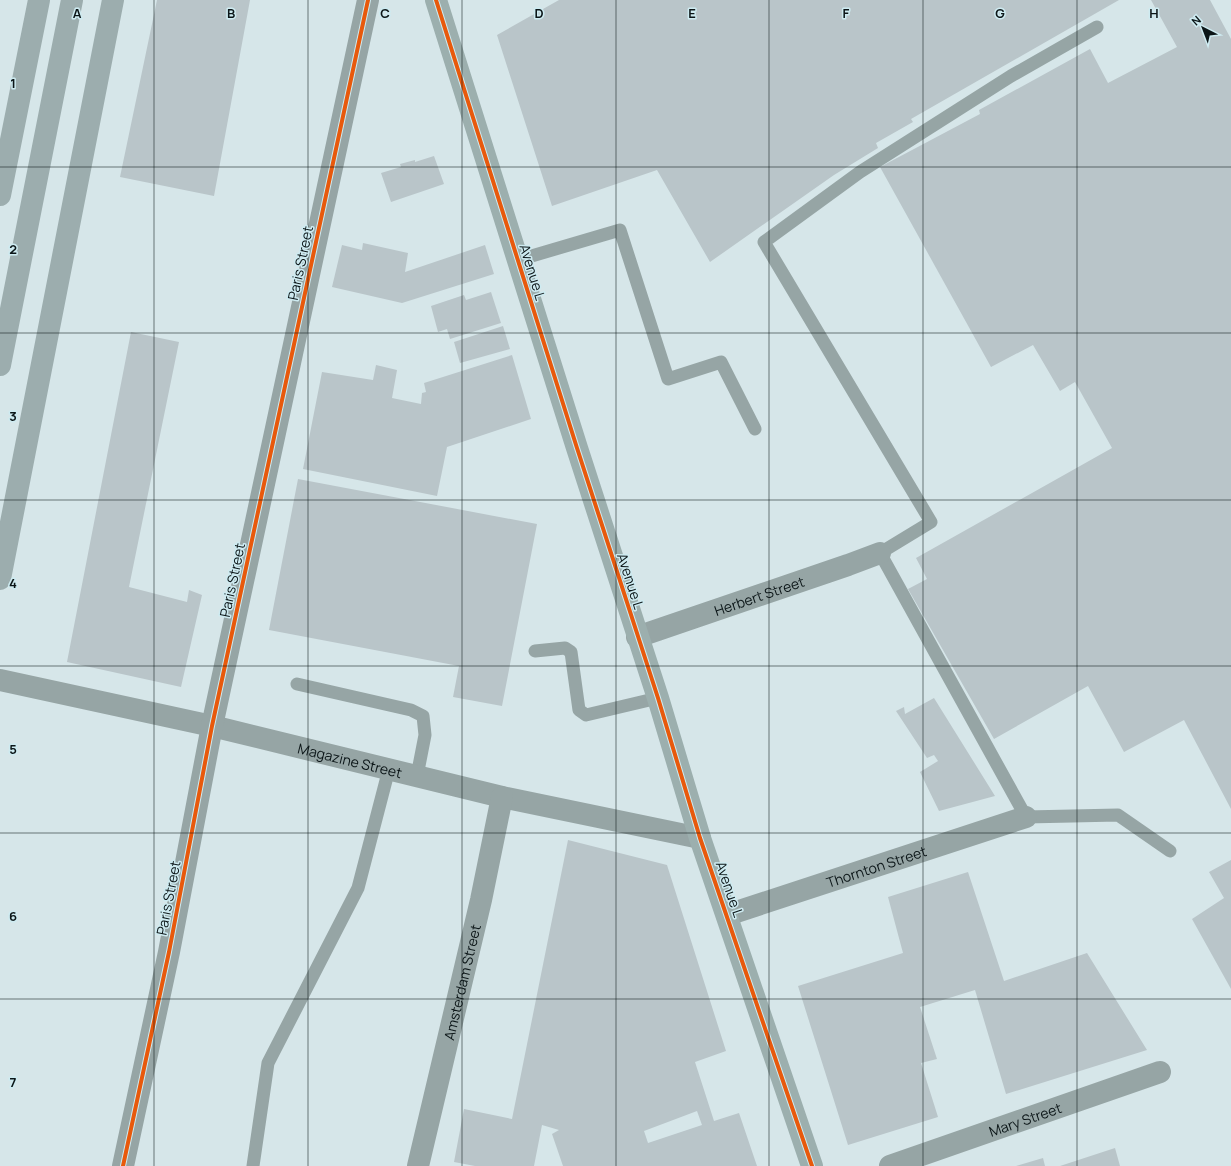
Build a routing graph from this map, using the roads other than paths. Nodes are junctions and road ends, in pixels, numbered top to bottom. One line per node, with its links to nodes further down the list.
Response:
1 (39, 0): 7 (highway)
2 (72, 0): 9 (highway)
3 (113, 0): 12 (highway)
4 (368, 0): 18 (street, Paris Street)
5 (436, 0): 8 (street, Avenue L)
6 (1097, 27): 11 (lane)
7 (0, 195)
8 (518, 260): 10 (lane); 13 (street, Avenue L)
9 (0, 365)
10 (755, 429)
11 (880, 553): 13 (street, Herbert Street); 22 (lane)
12 (0, 579)
13 (637, 637): 17 (street, Avenue L)
14 (535, 651): 17 (lane)
15 (0, 680): 18 (street, Magazine Street)
16 (297, 684): 20 (lane)
17 (658, 698): 23 (street, Avenue L)
18 (212, 726): 19 (street, Magazine Street); 27 (street, Paris Street)
19 (389, 769): 20 (street, Magazine Street); 28 (lane)
20 (417, 776): 21 (street, Magazine Street)
21 (502, 797): 23 (street, Magazine Street); 29 (street, Amsterdam Street)
22 (1026, 817): 24 (lane); 25 (street, Thornton Street)
23 (700, 838): 25 (street, Avenue L)
24 (1170, 851)
25 (727, 915): 30 (street, Avenue L)
26 (1160, 1072): 31 (street, Mary Street)
27 (123, 1166)
28 (253, 1166)
29 (418, 1166)
30 (812, 1166)
31 (890, 1166)

